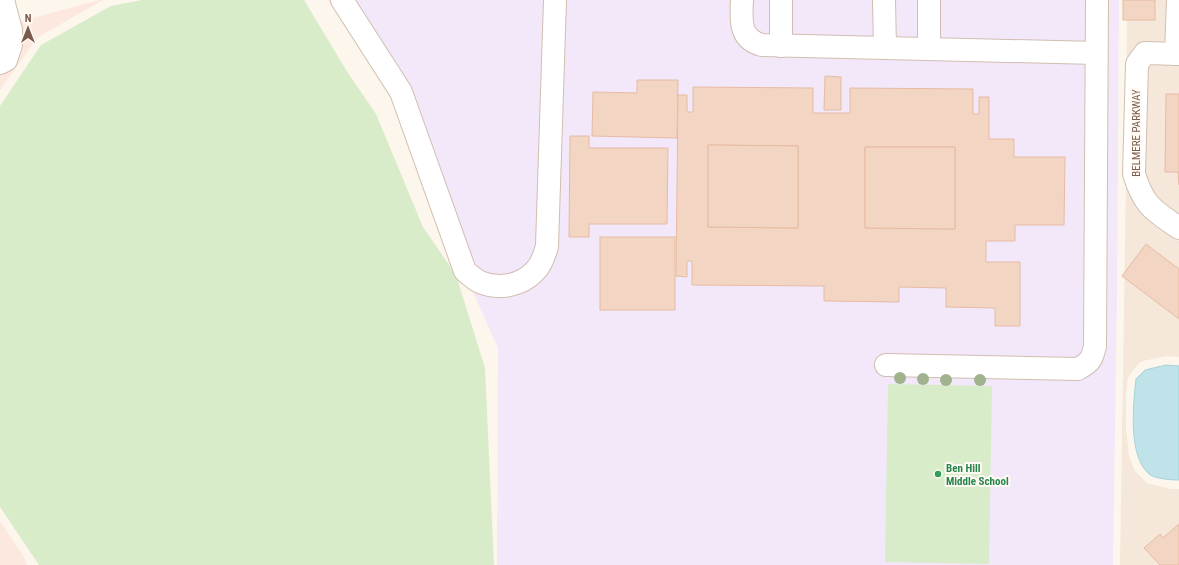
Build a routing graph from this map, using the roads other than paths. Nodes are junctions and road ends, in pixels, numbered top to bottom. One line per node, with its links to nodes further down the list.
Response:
1 (3, 0): 13 (street)
2 (342, 0): 3 (street)
3 (555, 0)
4 (742, 0): 10 (street)
5 (781, 0): 10 (street)
6 (884, 0): 11 (street)
7 (929, 0): 12 (street)
8 (1097, 0): 14 (street)
9 (1178, 0): 15 (street, BELMERE PARKWAY)
10 (781, 46): 11 (street)
11 (885, 48): 12 (street)
12 (929, 49): 14 (street)
13 (4, 52)
14 (1096, 53): 17 (street)
15 (1178, 54): 16 (street, BELMERE PARKWAY)
16 (1179, 228)
17 (886, 365)

